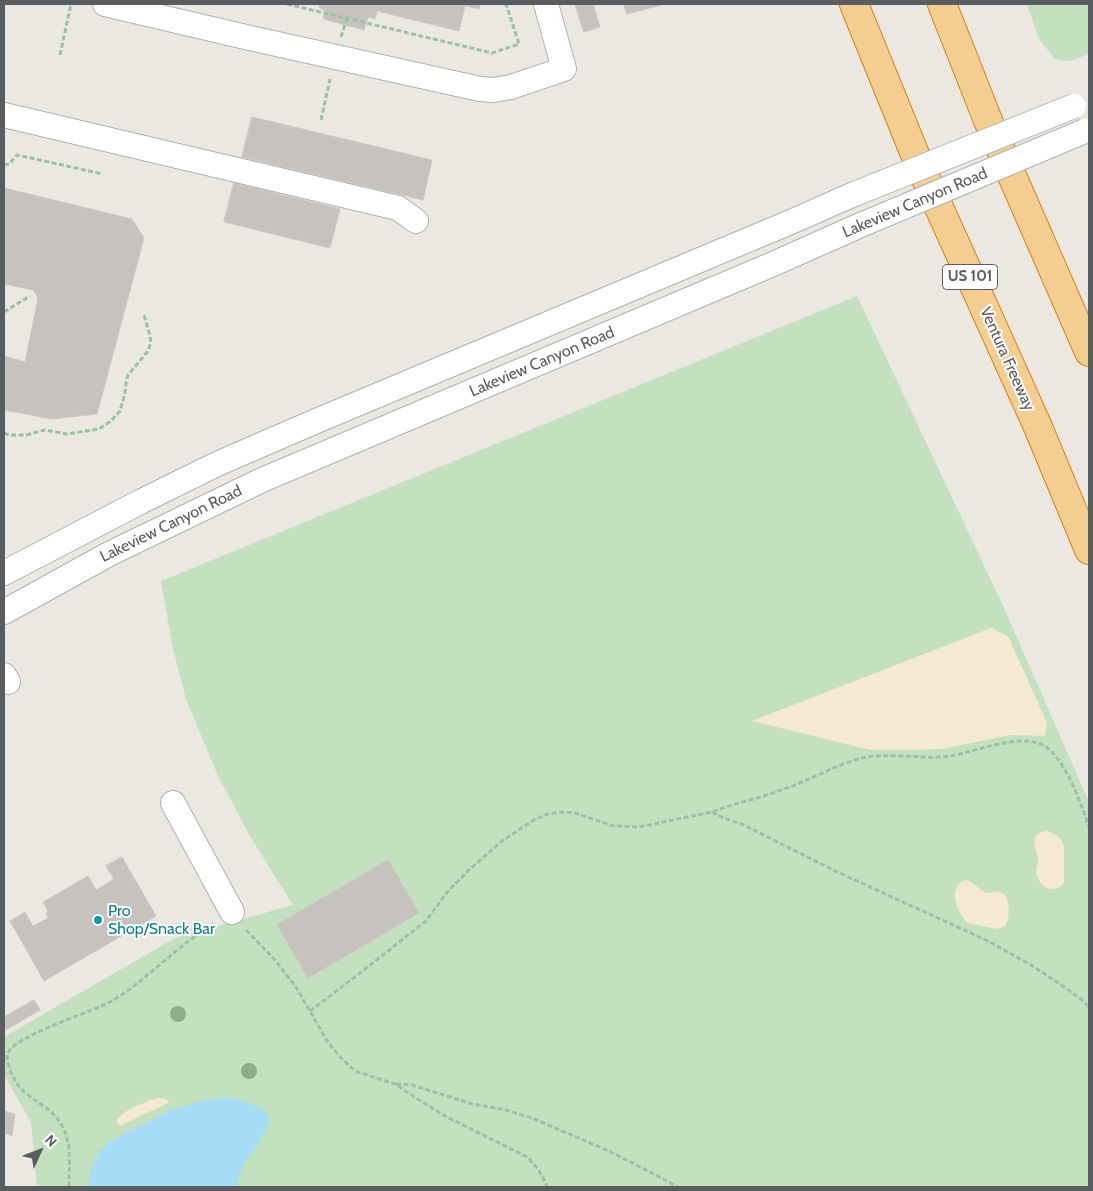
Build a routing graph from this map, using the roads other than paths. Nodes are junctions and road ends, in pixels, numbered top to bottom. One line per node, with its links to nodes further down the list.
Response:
1 (105, 4): 2 (street)
2 (546, 4)
3 (854, 4): 10 (highway, Ventura Freeway / US 101)
4 (942, 4): 9 (highway)
5 (1082, 103): 11 (street, Lakeview Canyon Road, bridge)
6 (4, 115): 8 (street)
7 (1087, 131): 12 (street, Lakeview Canyon Road, bridge)
8 (416, 221)
9 (1089, 352)
10 (1089, 550)
11 (4, 573)
12 (4, 612)
13 (173, 803): 14 (street)
14 (232, 912)

